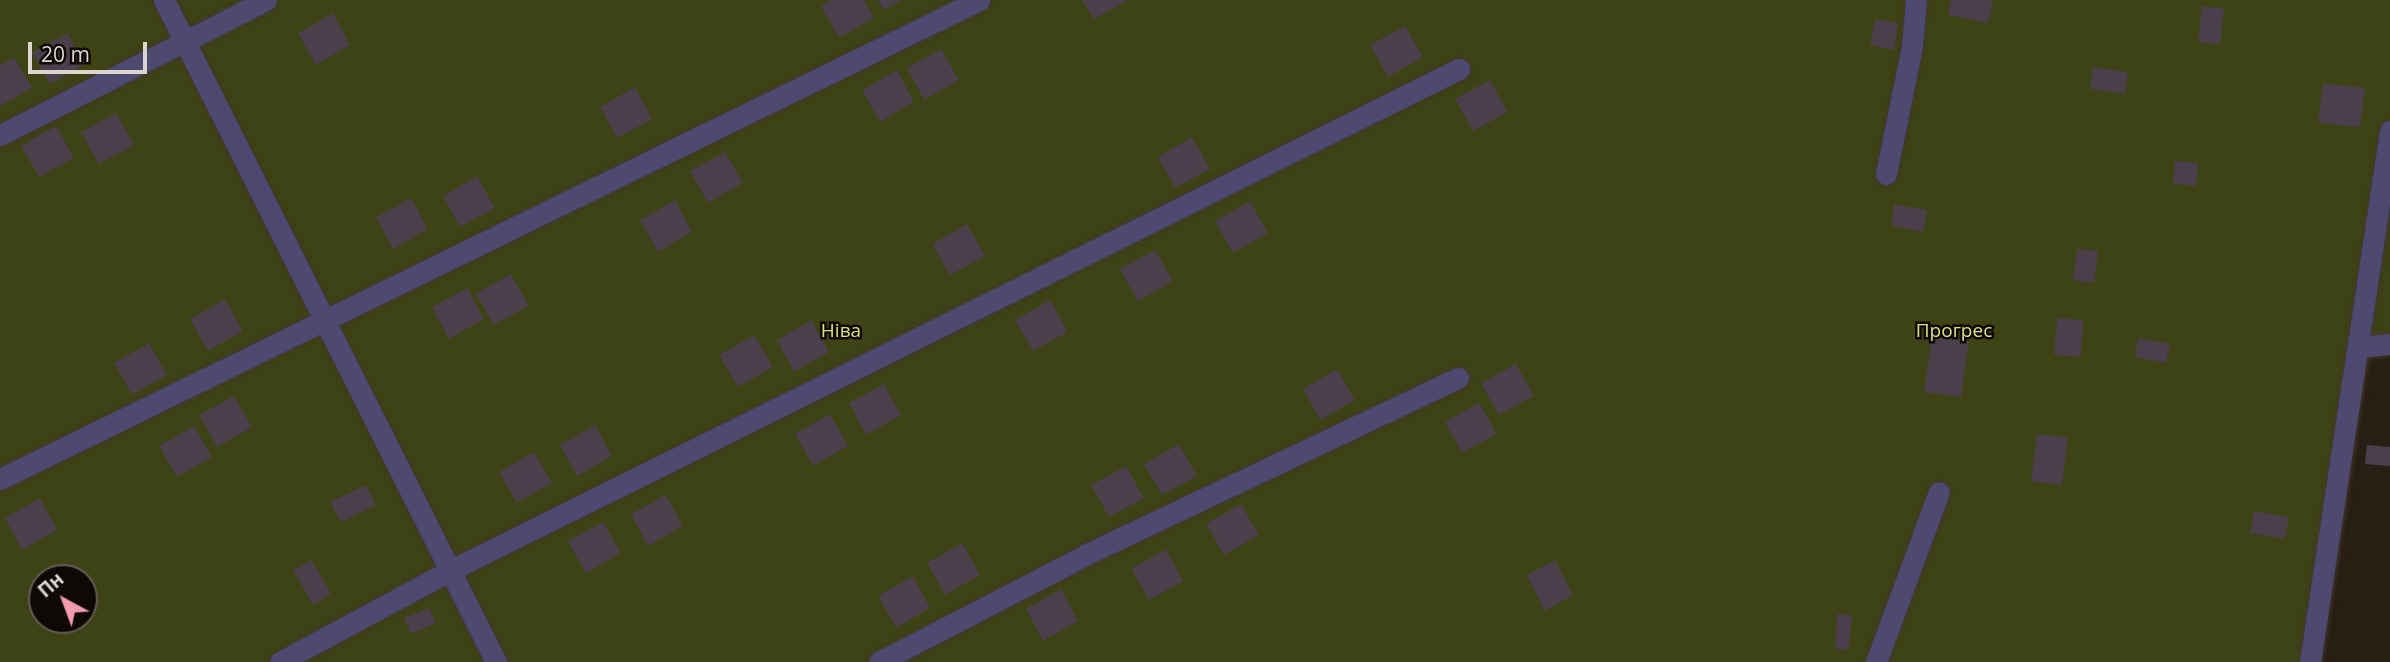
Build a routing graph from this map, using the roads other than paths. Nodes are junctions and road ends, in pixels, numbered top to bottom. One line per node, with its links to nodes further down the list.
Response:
1 (164, 0): 5 (lane)
2 (266, 0): 5 (lane)
3 (979, 0): 10 (lane)
4 (1916, 0): 9 (lane)
5 (184, 40): 8 (lane); 10 (lane)
6 (1459, 69): 16 (lane)
7 (2390, 131): 12 (lane)
8 (0, 135)
9 (1886, 174)
10 (326, 321): 14 (lane); 16 (lane)
11 (2390, 344): 12 (lane)
12 (2360, 347): 21 (lane)
13 (1458, 379): 19 (lane)
14 (0, 479)
15 (1939, 492): 20 (lane)
16 (450, 571): 17 (lane); 18 (lane)
17 (280, 662)
18 (496, 662)
19 (880, 662)
20 (1875, 662)
21 (2310, 662)

